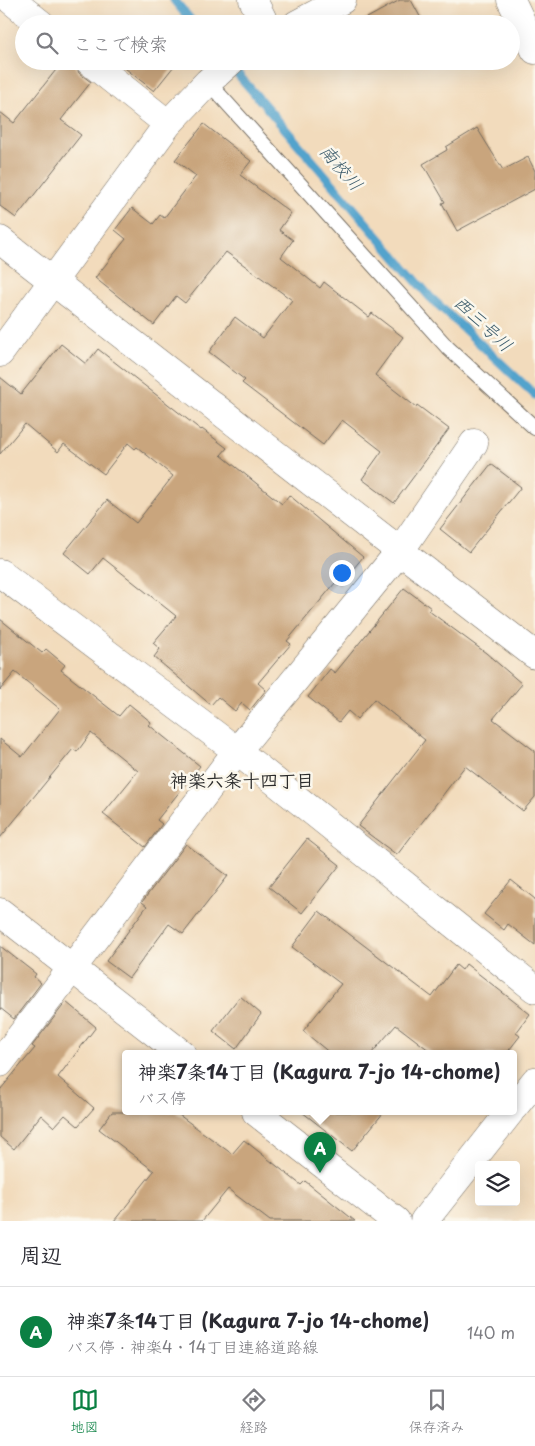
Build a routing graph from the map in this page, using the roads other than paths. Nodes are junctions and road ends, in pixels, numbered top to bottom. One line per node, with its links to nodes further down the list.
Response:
1 (11, 0): 5 (main road)
2 (253, 0): 6 (main road)
3 (342, 0): 7 (main road)
4 (511, 0): 8 (main road)
5 (30, 15)
6 (260, 15)
7 (314, 15)
8 (518, 15)
9 (520, 19): 10 (main road)
10 (535, 50)
11 (100, 70): 13 (main road)
12 (218, 73): 13 (main road); 17 (lane)
13 (168, 124): 15 (main road)
14 (0, 240): 15 (main road)
15 (54, 281): 16 (main road); 19 (main road)
16 (0, 353)
17 (535, 428)
18 (474, 443): 19 (main road)
19 (400, 551): 21 (main road); 22 (main road)
20 (0, 573): 22 (main road)
21 (535, 655)
22 (237, 751): 24 (main road); 25 (main road)
23 (0, 912): 24 (main road)
24 (71, 968): 26 (main road); 27 (main road)
25 (535, 989)
26 (177, 1050)
27 (0, 1063)
28 (260, 1115): 30 (main road)
29 (508, 1115): 31 (main road)
30 (396, 1221)
31 (424, 1221)

